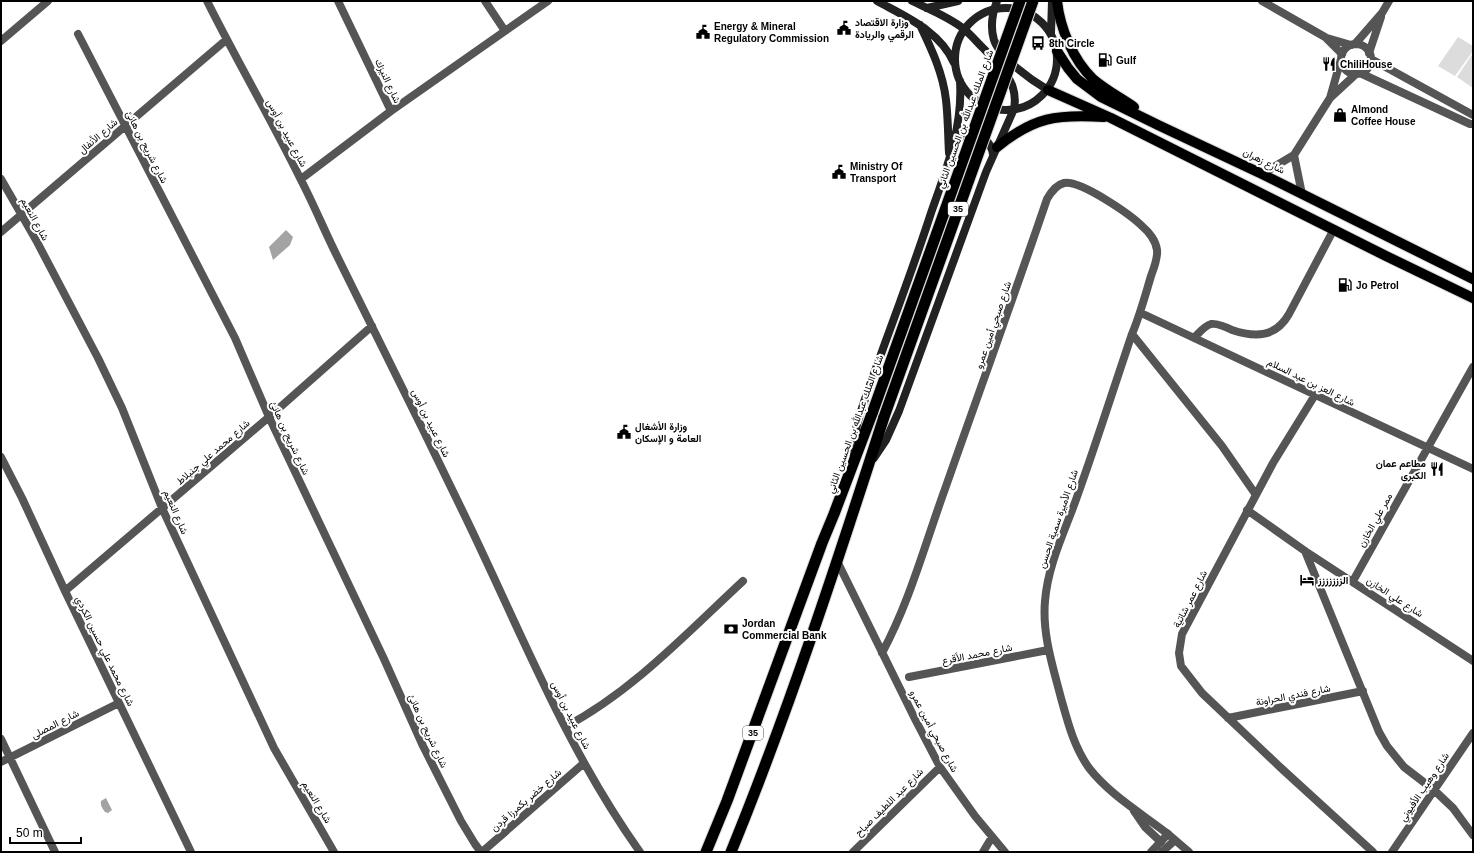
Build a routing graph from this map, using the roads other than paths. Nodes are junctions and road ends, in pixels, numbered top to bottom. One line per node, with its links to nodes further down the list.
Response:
1 (48, 1): 25 (street)
2 (207, 1): 24 (street, شارع عبيد بن أوس)
3 (338, 1): 36 (street, شارع النيزك)
4 (485, 1): 20 (street)
5 (548, 1): 20 (street)
6 (877, 1): 18 (main road)
7 (912, 1): 16 (main road)
8 (958, 1): 16 (main road)
9 (1020, 1): 64 (highway, شارع الملك عبدالله بن الحسين الثاني / 35, bridge)
10 (1033, 1): 65 (highway, 35, bridge)
11 (1052, 1): 22 (main road)
12 (1057, 1): 40 (main road)
13 (1262, 1): 23 (street)
14 (1389, 1): 17 (street)
15 (996, 5): 19 (main road); 22 (main road); 33 (main road)
16 (927, 8): 19 (main road)
17 (1382, 13): 26 (street); 29 (street)
18 (920, 24): 30 (main road); 45 (main road)
19 (964, 29): 30 (main road); 35 (main road)
20 (505, 31): 36 (street)
21 (78, 34): 41 (street, شارع شريح بن هانئ)
22 (1052, 36): 27 (main road)
23 (1325, 37): 26 (street); 28 (street)
24 (226, 40): 41 (street, شارع الأنفال); 48 (street, شارع عبيد بن أوس)
25 (1, 41)
26 (1353, 45): 28 (street); 29 (street)
27 (1057, 51): 33 (main road); 40 (main road, شارع زهران)
28 (1342, 56): 31 (street); 34 (street)
29 (1370, 56): 31 (street); 37 (street)
30 (955, 66): 32 (main road)
31 (1358, 73): 34 (street); 39 (street)
32 (960, 81): 35 (main road); 42 (main road)
33 (1048, 90): 35 (main road); 38 (main road)
34 (1330, 98): 44 (street)
35 (1014, 110): 43 (main road)
36 (391, 111): 48 (street, شارع النيزك)
37 (1473, 115)
38 (1111, 118): 43 (main road); 51 (main road)
39 (1473, 124)
40 (1158, 125): 46 (main road, شارع زهران)
41 (125, 126): 50 (street, شارع الأنفال); 61 (street, شارع شريح بن هانئ)
42 (955, 140): 43 (main road); 45 (main road)
43 (995, 151): 65 (main road)
44 (1294, 155): 46 (street); 49 (street)
45 (949, 158): 64 (main road)
46 (1262, 174): 49 (main road, شارع زهران)
47 (1, 179): 50 (street, شارع النعيم)
48 (301, 179): 56 (street, شارع عبيد بن أوس)
49 (1302, 194): 53 (main road, شارع زهران)
50 (22, 215): 52 (street, شارع الأنفال); 68 (street, شارع النعيم)
51 (1334, 229): 54 (main road); 58 (street)
52 (1, 232)
53 (1473, 279)
54 (1473, 298)
55 (1141, 313): 57 (street, شارع الأميرة سمية الحسن); 58 (street, شارع العز بن عبد السلام); 76 (street, شارع صبحي أمين عمرو)
56 (372, 326): 61 (street, شارع محمد علي جنبلاط); 82 (street, شارع عبيد بن أوس)
57 (1132, 334): 67 (street); 75 (street, شارع الأميرة سمية الحسن)
58 (1194, 338): 60 (street, شارع العز بن عبد السلام)
59 (1473, 367): 62 (street, ممر علي الخازن)
60 (1315, 395): 62 (street, شارع العز بن عبد السلام); 67 (street, شارع عمر شاتية)
61 (269, 417): 68 (street, شارع محمد علي جنبلاط); 100 (street, شارع شريح بن هانئ)
62 (1427, 448): 66 (street, شارع العز بن عبد السلام); 73 (street, ممر علي الخازن)
63 (1, 457): 74 (street, شارع محمد علي حسين الكردي)
64 (854, 461): 96 (highway, شارع الملك عبدالله بن الحسين الثاني / 35)
65 (868, 468): 71 (highway, 35)
66 (1473, 469)
67 (1256, 495): 69 (street, شارع عمر شاتية)
68 (162, 508): 74 (street, شارع محمد علي جنبلاط); 99 (street, شارع النعيم)
69 (1247, 510): 70 (street, شارع علي الخازن); 81 (street, شارع عمر شاتية)
70 (1305, 551): 73 (street, شارع علي الخازن); 79 (street)
71 (837, 561): 76 (street, شارع صبحي أمين عمرو); 102 (highway, 35)
72 (743, 581): 82 (street)
73 (1353, 581): 77 (street, شارع علي الخازن)
74 (65, 591): 80 (street, شارع محمد علي حسين الكردي)
75 (1048, 650): 78 (street, شارع محمد الأقرع); 90 (street, شارع الأميرة سمية الحسن)
76 (882, 653): 88 (street, شارع صبحي أمين عمرو)
77 (1473, 661)
78 (909, 678)
79 (1362, 691): 81 (street, شارع فندي الحراونة); 89 (street)
80 (118, 703): 85 (street, شارع المصلى); 98 (street, شارع محمد علي حسين الكردي)
81 (1228, 718): 108 (street, شارع عمر شاتية)
82 (565, 727): 87 (street, شارع عبيد بن أوس)
83 (1473, 733): 89 (street, شارع وهيب الأفيوني)
84 (1, 739): 85 (street)
85 (10, 758): 86 (street, شارع المصلى); 97 (street)
86 (1, 762)
87 (584, 764): 100 (street, شارع خضر بكمرزا قردن); 101 (street, شارع عبيد بن أوس)
88 (940, 767): 93 (street, شارع صبحي أمين عمرو); 103 (street, شارع عبد اللطيف صباح)
89 (1434, 790): 92 (street); 109 (street, شارع وهيب الأفيوني)
90 (1134, 810): 91 (street, شارع الأميرة سمية الحسن); 95 (street, شارع الأميرة سمية الحسن)
91 (1168, 834): 94 (street, شارع الأميرة سمية الحسن); 95 (street)
92 (1473, 835)
93 (992, 837): 104 (street); 105 (street, شارع صبحي أمين عمرو)
94 (1175, 840): 95 (street); 107 (street, شارع الأميرة سمية الحسن)
95 (1166, 848): 106 (street)
96 (706, 850)
97 (55, 852)
98 (191, 852)
99 (334, 852)
100 (482, 852)
101 (640, 852)
102 (731, 852)
103 (853, 852)
104 (983, 852)
105 (1005, 852)
106 (1151, 852)
107 (1189, 852)
108 (1373, 852)
109 (1392, 852)

